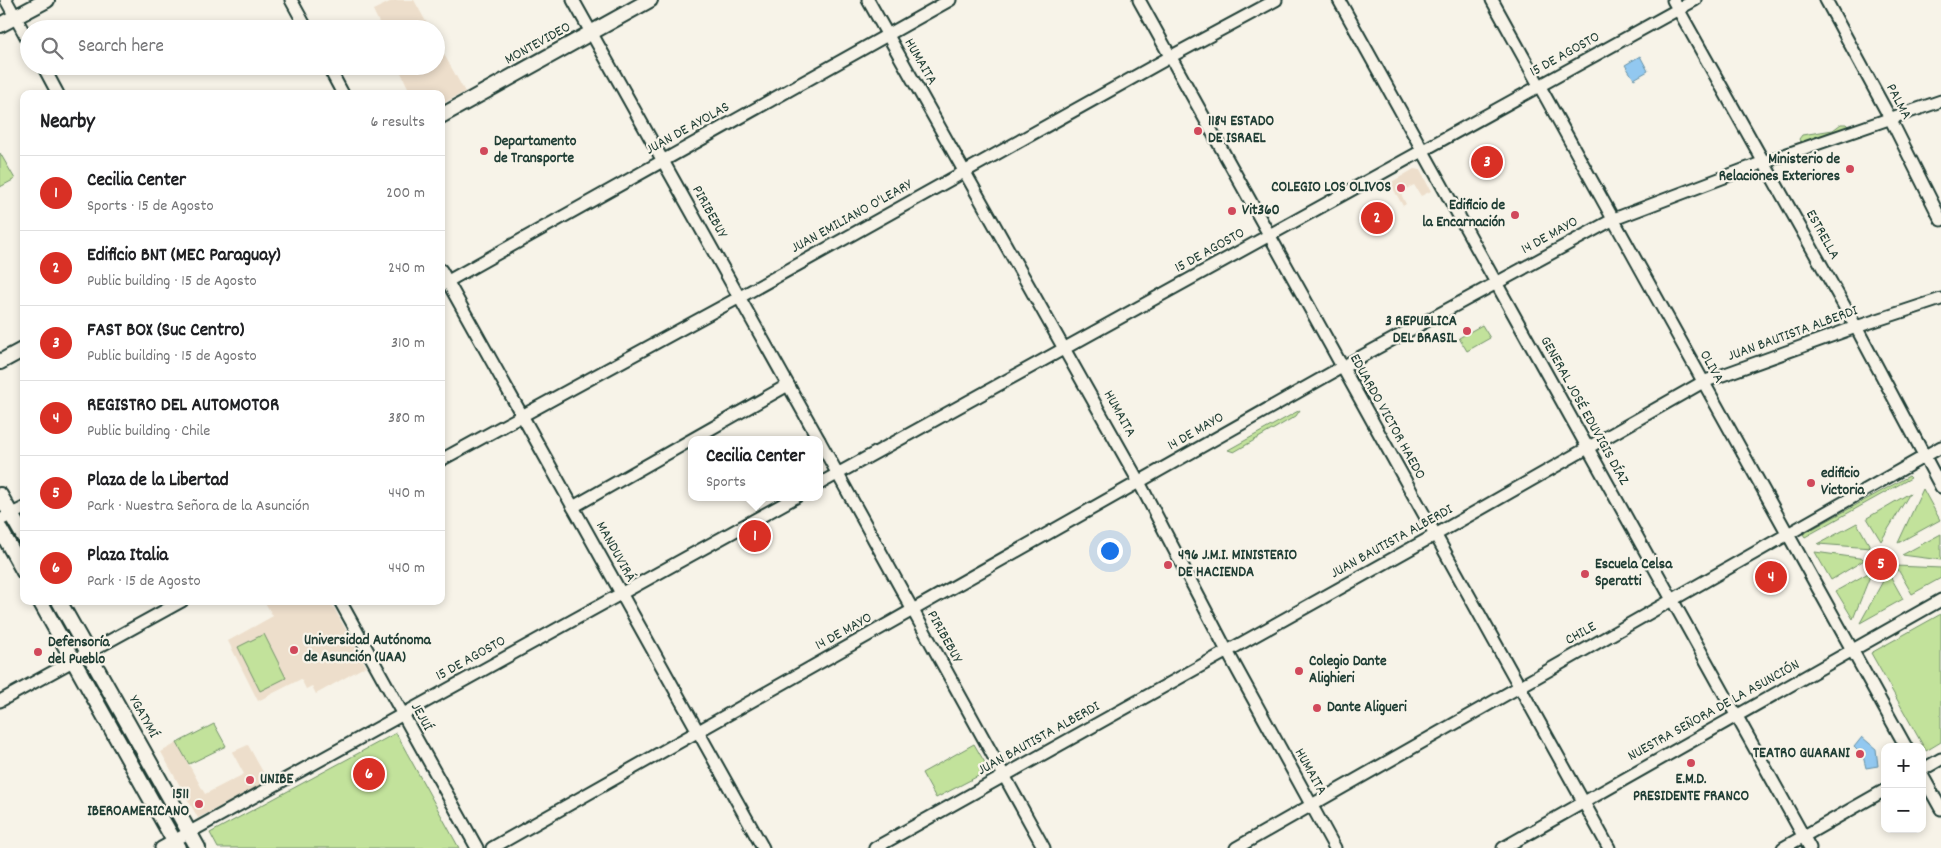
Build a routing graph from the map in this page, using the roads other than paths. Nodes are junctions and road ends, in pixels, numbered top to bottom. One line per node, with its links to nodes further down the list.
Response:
1 (6, 0): 15 (street)
2 (47, 0): 15 (main road)
3 (291, 0): 16 (street)
4 (573, 0): 19 (street, PIRIBEBUY)
5 (650, 0): 19 (main road, MONTEVIDEO)
6 (868, 0): 20 (street, HUMAITA)
7 (950, 0): 20 (street, JUAN DE AYOLAS)
8 (1138, 0): 21 (street, EDUARDO VICTOR HAEDO)
9 (1276, 0): 21 (street, JUAN EMILIANO O'LEARY)
10 (1339, 0): 30 (street, GENERAL JOSÉ EDUVIGIS DÍAZ)
11 (1492, 0): 24 (street, OLIVA)
12 (1695, 0): 14 (street, 15 DE AGOSTO)
13 (1826, 0): 29 (street, PALMA)
14 (1676, 5): 24 (street, 15 DE AGOSTO); 32 (street, ESTRELLA)
15 (15, 17): 17 (main road); 18 (street)
16 (302, 20)
17 (0, 25)
18 (20, 26)
19 (591, 33): 28 (main road, MONTEVIDEO); 31 (street, PIRIBEBUY)
20 (887, 35): 31 (street, JUAN DE AYOLAS); 33 (street, HUMAITA)
21 (1170, 57): 33 (street, JUAN EMILIANO O'LEARY); 36 (street, EDUARDO VICTOR HAEDO)
22 (47, 75): 25 (street)
23 (333, 75): 26 (street)
24 (1540, 86): 30 (street, 15 DE AGOSTO); 34 (street, OLIVA)
25 (56, 90)
26 (341, 90)
27 (1941, 101): 29 (street, 14 DE MAYO)
28 (445, 114)
29 (1890, 118): 32 (street, 14 DE MAYO); 35 (street, PALMA)
30 (1423, 151): 36 (street, 15 DE AGOSTO); 38 (street, GENERAL JOSÉ EDUVIGIS DÍAZ)
31 (663, 160): 37 (street, JUAN DE AYOLAS); 40 (street, PIRIBEBUY)
32 (1764, 162): 34 (street, 14 DE MAYO); 42 (street, ESTRELLA)
33 (965, 171): 40 (street, JUAN EMILIANO O'LEARY); 43 (street, HUMAITA)
34 (1614, 218): 38 (street, 14 DE MAYO); 47 (street, OLIVA)
35 (1941, 220)
36 (1269, 236): 43 (street, 15 DE AGOSTO); 46 (street, EDUARDO VICTOR HAEDO)
37 (445, 282)
38 (1496, 283): 46 (street, 14 DE MAYO); 55 (street, GENERAL JOSÉ EDUVIGIS DÍAZ)
39 (445, 285): 49 (street, MANDUVIRÁ)
40 (740, 297): 48 (street, PIRIBEBUY); 49 (street, JUAN EMILIANO O'LEARY)
41 (1941, 299): 42 (street, JUAN BAUTISTA ALBERDI)
42 (1856, 327): 47 (street, JUAN BAUTISTA ALBERDI); 56 (street, ESTRELLA)
43 (1065, 348): 58 (street, 15 DE AGOSTO); 60 (street, HUMAITA)
44 (20, 351): 45 (main road)
45 (0, 362)
46 (1342, 367): 60 (street, 14 DE MAYO); 70 (street, EDUARDO VICTOR HAEDO)
47 (1703, 382): 55 (street, JUAN BAUTISTA ALBERDI); 69 (street, OLIVA)
48 (788, 385): 50 (street); 51 (street, PIRIBEBUY)
49 (522, 416): 57 (street, JUAN EMILIANO O'LEARY); 64 (street, MANDUVIRÁ)
50 (698, 436)
51 (817, 436)
52 (688, 442): 64 (street)
53 (823, 447): 58 (street, PIRIBEBUY)
54 (1941, 447): 56 (street, CHILE)
55 (1588, 449): 70 (street, JUAN BAUTISTA ALBERDI); 73 (street, GENERAL JOSÉ EDUVIGIS DÍAZ)
56 (1924, 457): 61 (street, ESTRELLA); 69 (street, CHILE)
57 (445, 458)
58 (838, 474): 59 (street, 15 DE AGOSTO); 79 (street, PIRIBEBUY)
59 (823, 482)
60 (1140, 482): 79 (street, 14 DE MAYO); 81 (street, HUMAITA)
61 (1941, 487)
62 (0, 495): 66 (main road)
63 (789, 501): 72 (street, 15 DE AGOSTO)
64 (573, 507): 72 (street, MANDUVIRÁ)
65 (20, 510): 66 (street)
66 (5, 517): 68 (main road)
67 (0, 529): 71 (main road)
68 (20, 534)
69 (1788, 534): 73 (street, CHILE); 80 (street, OLIVA)
70 (1435, 535): 81 (street, JUAN BAUTISTA ALBERDI); 84 (street, EDUARDO VICTOR HAEDO)
71 (20, 565)
72 (621, 594): 86 (street, 15 DE AGOSTO); 88 (street, MANDUVIRÁ)
73 (1672, 600): 84 (street, CHILE); 87 (street, GENERAL JOSÉ EDUVIGIS DÍAZ)
74 (1941, 600): 80 (street, NUESTRA SEÑORA DE LA ASUNCIÓN)
75 (42, 605): 83 (main road)
76 (62, 605): 82 (main road, YGATYMÍ)
77 (175, 605): 82 (street)
78 (342, 605): 86 (street, JEJUÍ)
79 (913, 611): 88 (street, 14 DE MAYO); 92 (street, PIRIBEBUY)
80 (1852, 650): 87 (street, NUESTRA SEÑORA DE LA ASUNCIÓN); 89 (street, OLIVA)
81 (1227, 651): 92 (street, JUAN BAUTISTA ALBERDI); 96 (street, HUMAITA)
82 (88, 652): 83 (street); 98 (main road, YGATYMÍ)
83 (73, 660): 85 (street); 100 (main road)
84 (1519, 686): 95 (street, EDUARDO VICTOR HAEDO); 96 (street, CHILE)
85 (0, 701)
86 (403, 714): 98 (street, 15 DE AGOSTO); 103 (street, JEJUÍ)
87 (1736, 716): 95 (street, NUESTRA SEÑORA DE LA ASUNCIÓN); 99 (street, GENERAL JOSÉ EDUVIGIS DÍAZ)
88 (698, 732): 104 (street, 14 DE MAYO); 105 (street, MANDUVIRÁ)
89 (1904, 743)
90 (1941, 759): 91 (street)
91 (1926, 768)
92 (1004, 776): 106 (street, JUAN BAUTISTA ALBERDI); 107 (street, PIRIBEBUY)
93 (1926, 782): 97 (street)
94 (1881, 792): 99 (street)
95 (1584, 802): 110 (street, NUESTRA SEÑORA DE LA ASUNCIÓN); 111 (street, EDUARDO VICTOR HAEDO)
96 (1312, 806): 108 (street, CHILE); 109 (street, HUMAITA)
97 (1941, 809)
98 (189, 833): 100 (street, 15 DE AGOSTO); 102 (main road, YGATYMÍ)
99 (1803, 836): 112 (street); 113 (street, GENERAL JOSÉ EDUVIGIS DÍAZ)
100 (176, 844): 101 (street, 15 DE AGOSTO)
101 (161, 848)
102 (198, 848)
103 (477, 848)
104 (492, 848)
105 (762, 848)
106 (875, 848)
107 (1044, 848)
108 (1236, 848)
109 (1335, 848)
110 (1503, 848)
111 (1609, 848)
112 (1782, 848)
113 (1810, 848)

